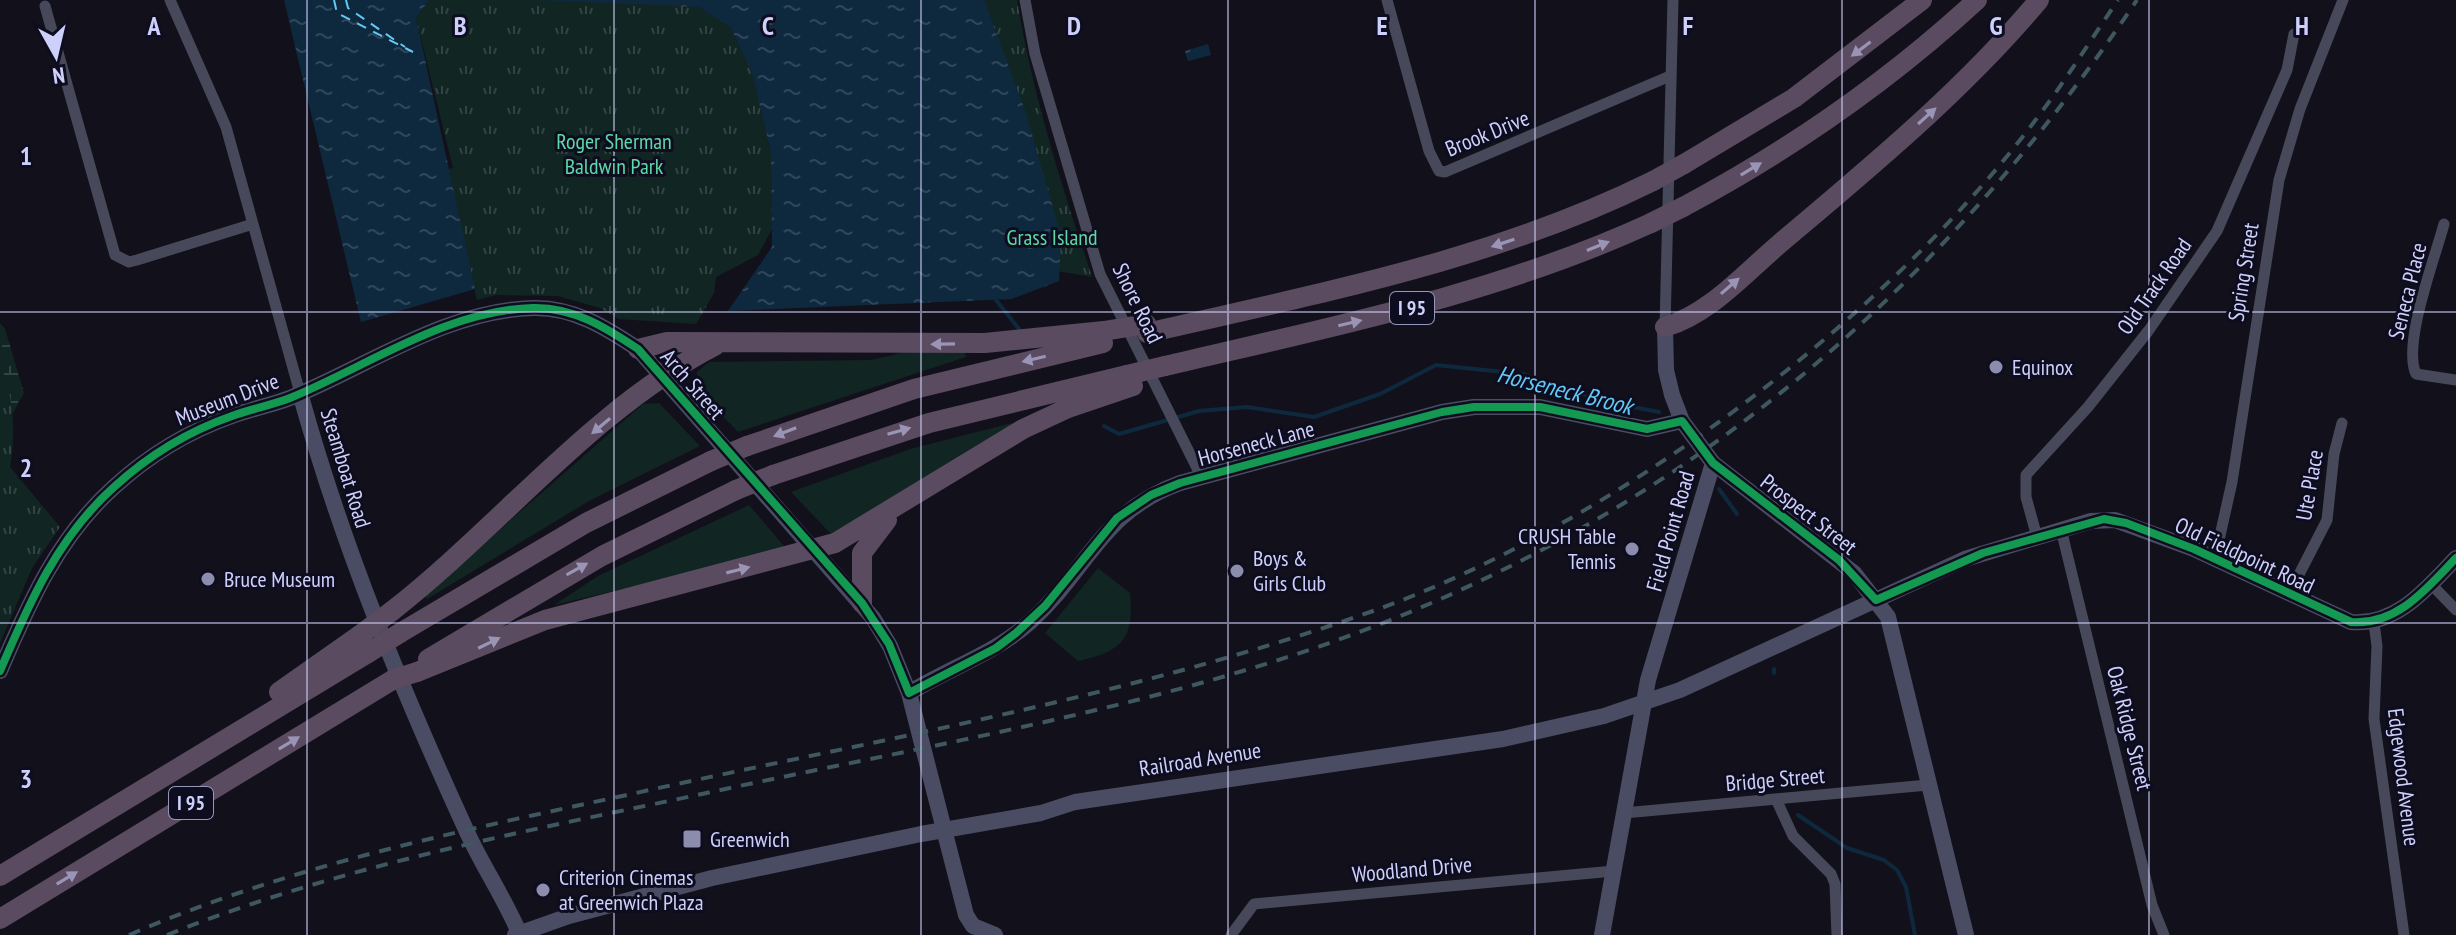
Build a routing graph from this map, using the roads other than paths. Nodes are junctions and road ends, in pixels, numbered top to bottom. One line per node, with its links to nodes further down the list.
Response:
1 (170, 0): 12 (street, Steamboat Road)
2 (1025, 0): 26 (street, Shore Road)
3 (1387, 0): 11 (street, Brook Drive)
4 (1922, 0): 15 (highway, I 95, one-way to 15, bridge)
5 (1977, 0): 19 (highway, I 95, one-way to 5, bridge)
6 (2039, 0): 14 (highway, one-way to 6)
7 (2343, 0): 30 (street, Spring Street)
8 (1671, 1): 11 (street, Field Point Road)
9 (45, 6): 12 (street)
10 (2294, 34): 28 (street, Old Track Road)
11 (1670, 76): 14 (street, Field Point Road)
12 (253, 224): 21 (street, Steamboat Road)
13 (2444, 224): 20 (street, Seneca Place)
14 (1665, 327): 22 (main road, Field Point Road)
15 (1107, 336): 16 (highway, one-way to 16); 38 (highway, I 95, one-way to 38, bridge)
16 (720, 343): 17 (highway); 18 (highway)
17 (638, 349): 18 (main road, Arch Street); 21 (main road, Arch Street)
18 (663, 379): 29 (main road, Arch Street); 38 (highway, one-way to 38, bridge)
19 (1130, 380): 25 (highway); 39 (highway, one-way to 19, bridge)
20 (2456, 380)
21 (300, 393): 40 (main road, Museum Drive); 51 (main road, Steamboat Road)
22 (1682, 421): 24 (main road, Field Point Road); 26 (main road, Horseneck Lane)
23 (2342, 423): 33 (street, Ute Place)
24 (1713, 463): 34 (main road, Prospect Street); 42 (main road, Field Point Road)
25 (945, 475): 29 (highway); 35 (highway)
26 (1201, 476): 41 (main road, Horseneck Lane)
27 (2061, 529): 28 (main road, Old Fieldpoint Road); 30 (main road, Old Fieldpoint Road); 57 (street, Oak Ridge Street)
28 (2037, 537): 34 (main road, Old Fieldpoint Road)
29 (814, 550): 35 (main road, Arch Street); 39 (highway, one-way to 29)
30 (2215, 558): 33 (main road, Old Fieldpoint Road)
31 (2456, 558): 32 (main road)
32 (2431, 584): 36 (street); 37 (main road)
33 (2289, 594): 37 (main road, Old Fieldpoint Road)
34 (1876, 600): 42 (main road, Railroad Avenue); 43 (main road, Prospect Street)
35 (862, 603): 41 (main road, Arch Street)
36 (2456, 610)
37 (2374, 623): 58 (street, Edgewood Avenue)
38 (364, 644): 48 (highway, I 95)
39 (415, 670): 49 (highway, I 95, one-way to 39, bridge)
40 (0, 671)
41 (909, 693): 46 (main road, Arch Street)
42 (1645, 702): 45 (main road, Field Point Road); 46 (main road, Railroad Avenue)
43 (1928, 785): 44 (street, Bridge Street); 56 (main road, Prospect Street)
44 (1776, 799): 45 (street, Bridge Street); 55 (street)
45 (1624, 813): 47 (main road, Field Point Road)
46 (943, 830): 50 (main road, Arch Street); 51 (main road, Railroad Avenue)
47 (1614, 871): 53 (street, Woodland Drive); 54 (main road, Field Point Road)
48 (0, 876)
49 (0, 919)
50 (976, 932): 52 (main road)
51 (518, 934)
52 (995, 935)
53 (1231, 935)
54 (1602, 935)
55 (1837, 935)
56 (1966, 935)
57 (2164, 935)
58 (2404, 935)

